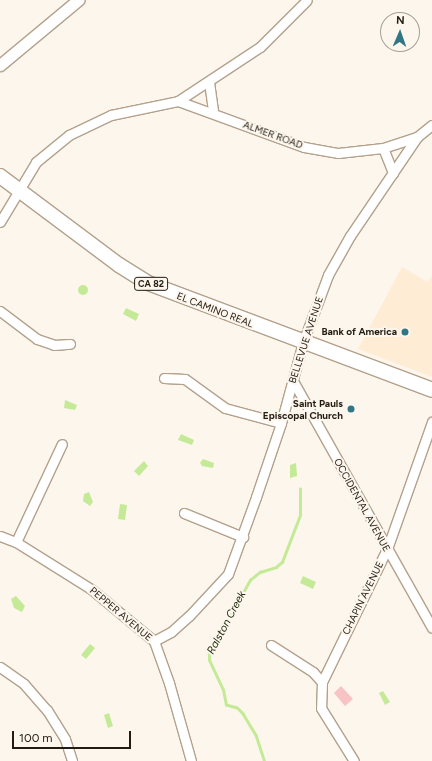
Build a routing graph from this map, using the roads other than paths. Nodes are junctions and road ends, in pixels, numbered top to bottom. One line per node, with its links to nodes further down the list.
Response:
1 (307, 0): 4 (street)
2 (75, 1): 3 (street)
3 (0, 65)
4 (209, 82): 5 (street); 6 (street)
5 (178, 101): 6 (street, ALMER ROAD); 12 (street)
6 (213, 112): 9 (street, ALMER ROAD)
7 (432, 125): 8 (street, BELLEVUE AVENUE)
8 (417, 137): 9 (street, ALMER ROAD); 10 (street, BELLEVUE AVENUE)
9 (383, 148): 10 (street)
10 (393, 172): 15 (street, BELLEVUE AVENUE)
11 (0, 176): 12 (main road, EL CAMINO REAL / CA 82)
12 (18, 190): 13 (street); 15 (main road, EL CAMINO REAL / CA 82)
13 (0, 222)
14 (0, 311): 16 (street)
15 (303, 342): 18 (street, BELLEVUE AVENUE); 19 (main road, EL CAMINO REAL / CA 82)
16 (70, 344)
17 (164, 378): 21 (street)
18 (293, 381): 21 (street, BELLEVUE AVENUE); 27 (street, OCCIDENTAL AVENUE)
19 (432, 390)
20 (432, 422): 27 (street, CHAPIN AVENUE)
21 (281, 423): 25 (street, BELLEVUE AVENUE)
22 (62, 444): 26 (street)
23 (184, 513): 25 (street)
24 (0, 536): 26 (street, PEPPER AVENUE)
25 (243, 537): 29 (street, BELLEVUE AVENUE)
26 (16, 542): 29 (street, PEPPER AVENUE)
27 (387, 550): 28 (street, OCCIDENTAL AVENUE); 32 (street, CHAPIN AVENUE)
28 (432, 628)
29 (154, 641): 34 (street, PEPPER AVENUE)
30 (271, 645): 32 (street)
31 (0, 667): 33 (street)
32 (322, 682): 35 (street)
33 (72, 761)
34 (191, 761)
35 (354, 761)

